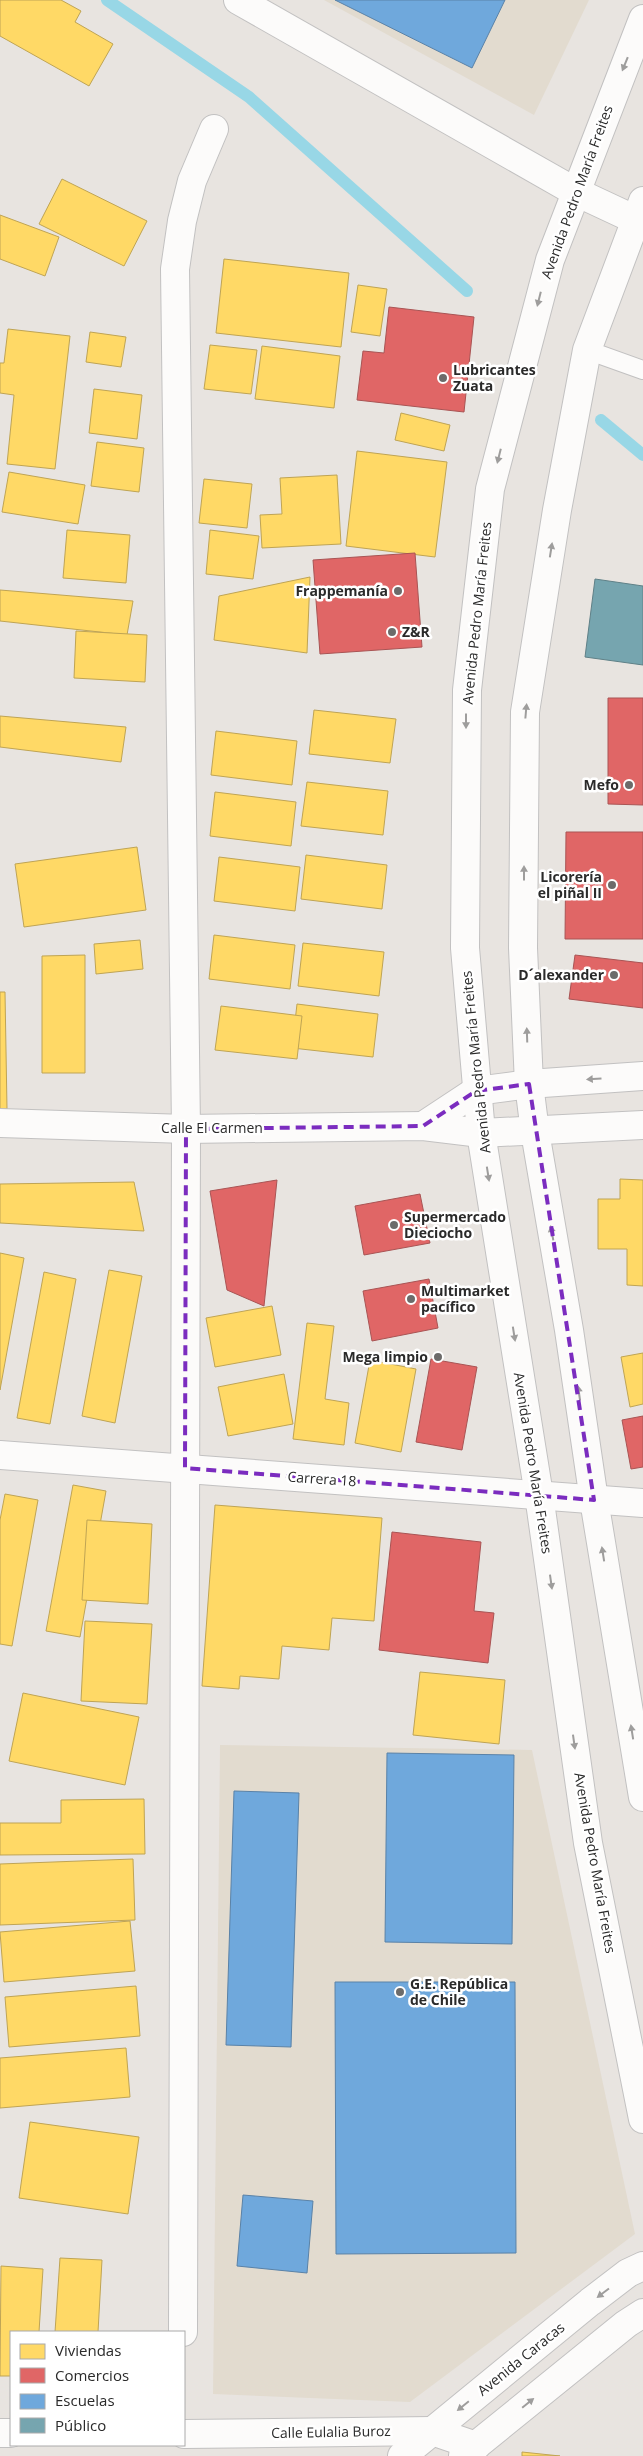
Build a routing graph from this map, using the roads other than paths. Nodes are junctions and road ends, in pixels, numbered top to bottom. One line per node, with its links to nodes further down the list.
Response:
1 (238, 0): 4 (street)
2 (643, 19): 4 (street, Avenida Pedro María Freites, one-way to 4)
3 (214, 129): 14 (street)
4 (574, 191): 5 (street); 10 (street, Avenida Pedro María Freites, one-way to 10)
5 (639, 210): 6 (street)
6 (587, 350): 7 (lane); 9 (street, one-way to 6)
7 (643, 370)
8 (643, 1076): 9 (street, one-way to 9)
9 (529, 1084): 10 (street); 15 (street)
10 (476, 1091): 13 (street); 16 (street, Avenida Pedro María Freites)
11 (0, 1123): 14 (street, Calle El Carmen)
12 (643, 1125): 15 (street, Calle El Carmen)
13 (423, 1126): 14 (street, Calle El Carmen); 16 (street, Calle El Carmen)
14 (186, 1129): 18 (street)
15 (535, 1132): 16 (street, Calle El Carmen); 20 (street, one-way to 15)
16 (481, 1133): 19 (street, Avenida Pedro María Freites, one-way to 19)
17 (0, 1455): 18 (street, Carrera 18)
18 (185, 1468): 19 (street, Carrera 18); 26 (street)
19 (539, 1495): 20 (street, Carrera 18); 23 (street, Avenida Pedro María Freites, one-way to 23)
20 (594, 1500): 21 (street, Carrera 18); 22 (street, one-way to 20)
21 (643, 1504)
22 (643, 1797)
23 (643, 2119)
24 (643, 2266): 27 (street, Avenida Caracas, one-way to 27)
25 (643, 2313): 29 (street, one-way to 25)
26 (183, 2331)
27 (432, 2431): 28 (street, Calle Eulalia Buroz); 29 (street, Calle Eulalia Buroz); 30 (street, Avenida Caracas)
28 (185, 2434)
29 (470, 2451)
30 (402, 2456)

